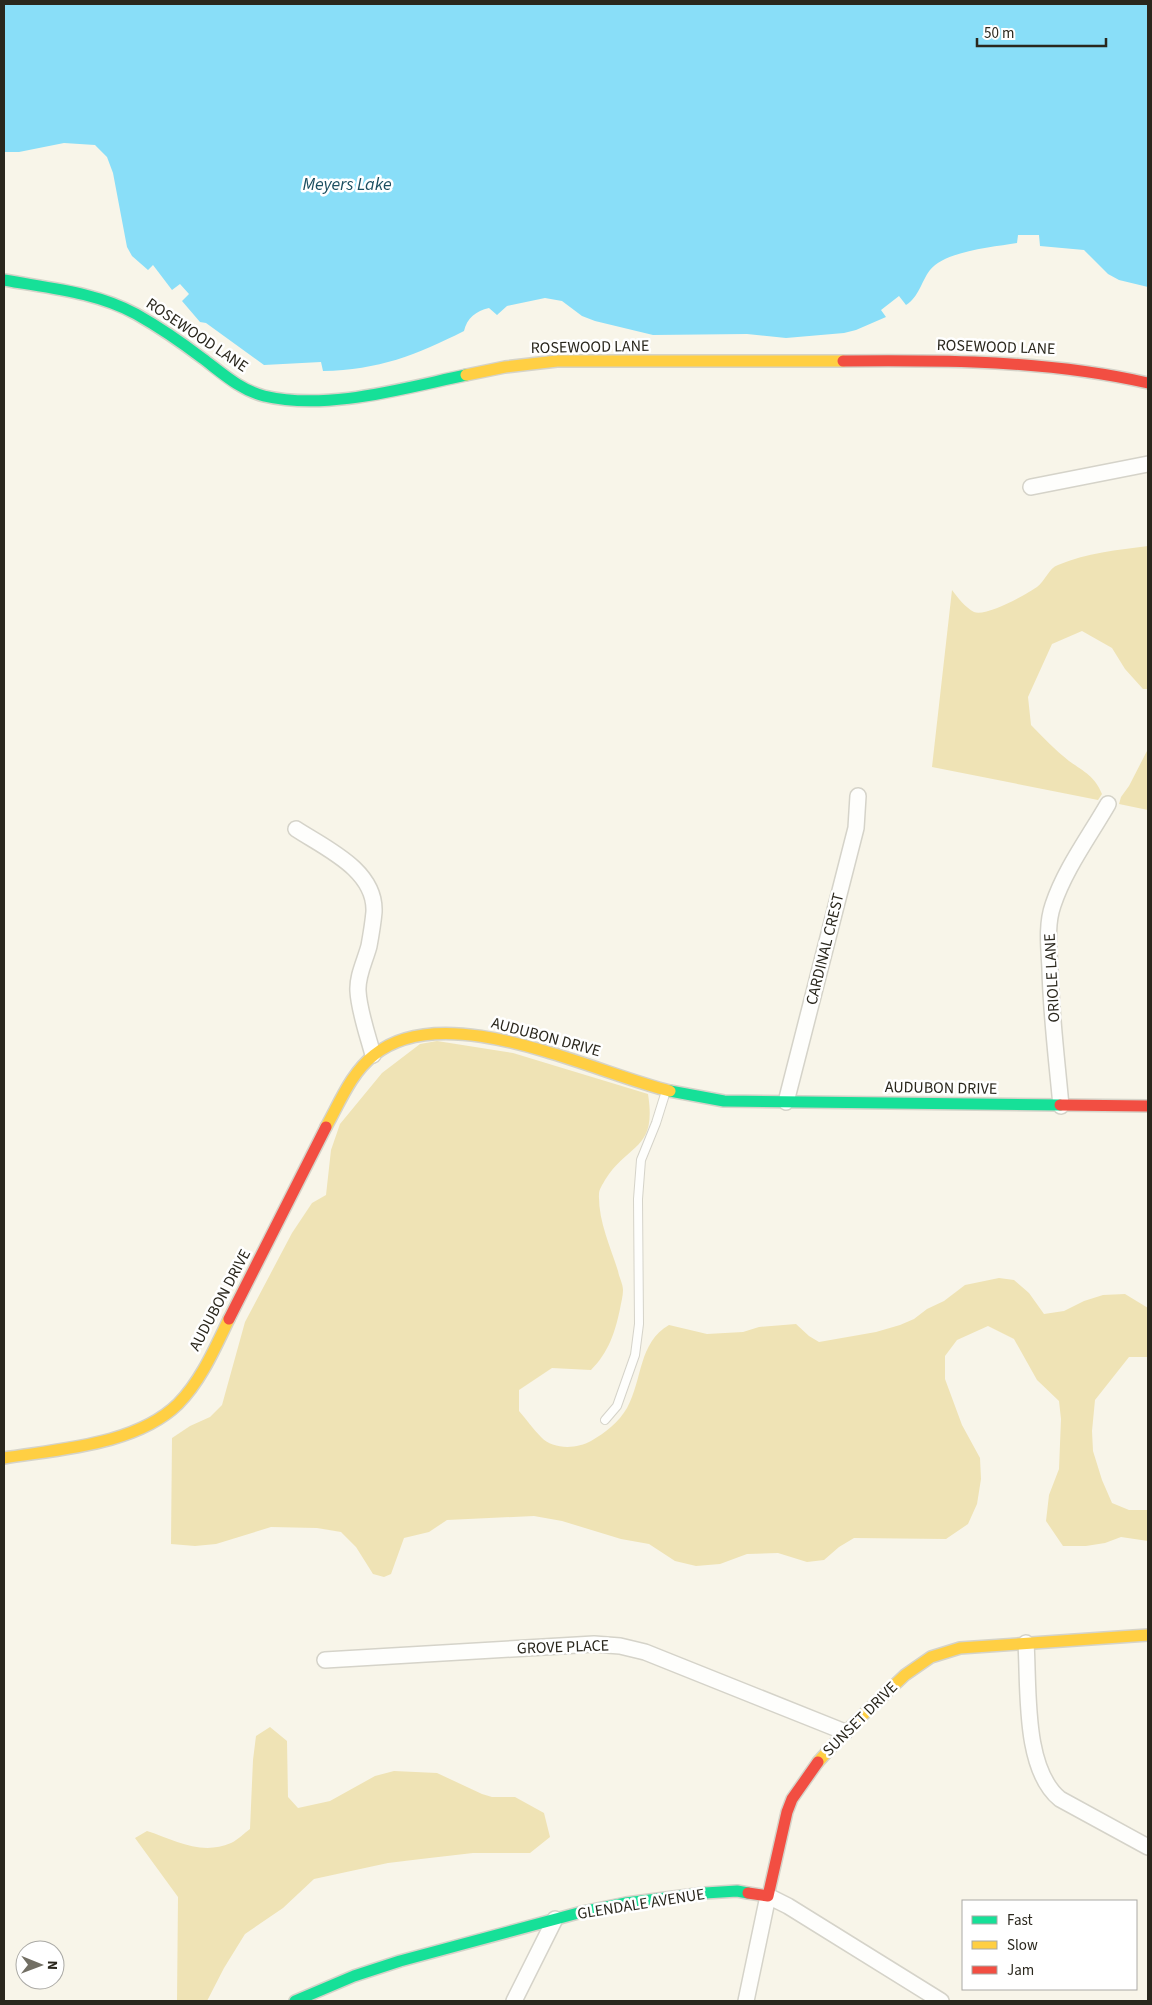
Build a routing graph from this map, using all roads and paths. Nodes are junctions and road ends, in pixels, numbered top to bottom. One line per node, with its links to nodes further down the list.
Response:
1 (4, 280): 2 (street, ROSEWOOD LANE)
2 (1148, 383)
3 (1148, 464): 4 (street)
4 (1031, 487)
5 (858, 796): 10 (street, CARDINAL CREST)
6 (1108, 804): 11 (street, ORIOLE LANE)
7 (296, 829): 8 (street)
8 (373, 1055): 9 (street, AUDUBON DRIVE); 14 (street, AUDUBON DRIVE)
9 (667, 1090): 10 (street, AUDUBON DRIVE); 13 (lane)
10 (786, 1102): 11 (street, AUDUBON DRIVE)
11 (1061, 1106): 12 (street, AUDUBON DRIVE)
12 (1148, 1106)
13 (606, 1420)
14 (4, 1458)
15 (1148, 1635): 16 (street, SUNSET DRIVE)
16 (1026, 1643): 18 (street, SUNSET DRIVE); 19 (street)
17 (326, 1660): 18 (street, GROVE PLACE)
18 (846, 1732): 20 (street, SUNSET DRIVE)
19 (1148, 1847)
20 (768, 1896): 21 (street, GLENDALE AVENUE); 24 (street, SUNSET DRIVE); 25 (street, GLENDALE AVENUE)
21 (556, 1919): 22 (street, GLENDALE AVENUE); 23 (street)
22 (295, 2001)
23 (514, 2001)
24 (746, 2001)
25 (941, 2001)

